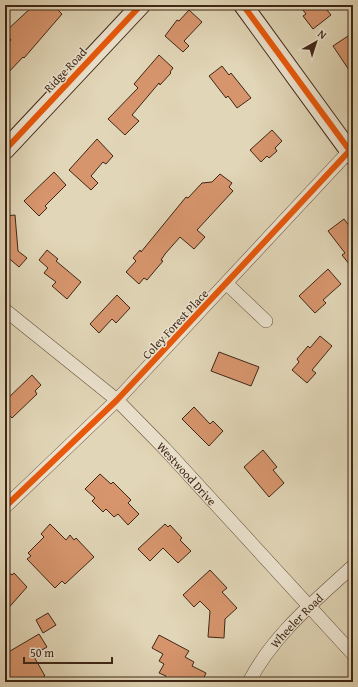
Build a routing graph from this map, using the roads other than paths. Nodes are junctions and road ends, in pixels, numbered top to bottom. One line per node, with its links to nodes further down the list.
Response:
1 (141, 5): 3 (street, Ridge Road)
2 (243, 5): 4 (street)
3 (5, 150)
4 (352, 152): 5 (street, Coley Forest Place)
5 (227, 284): 7 (street); 8 (street, Coley Forest Place)
6 (5, 310): 8 (street, Westwood Drive)
7 (266, 321)
8 (117, 400): 9 (street, Coley Forest Place); 11 (street, Westwood Drive)
9 (5, 507)
10 (353, 566): 11 (street, Wheeler Road)
11 (309, 606): 12 (street, Westwood Drive); 13 (street, Wheeler Road)
12 (353, 654)
13 (249, 682)

